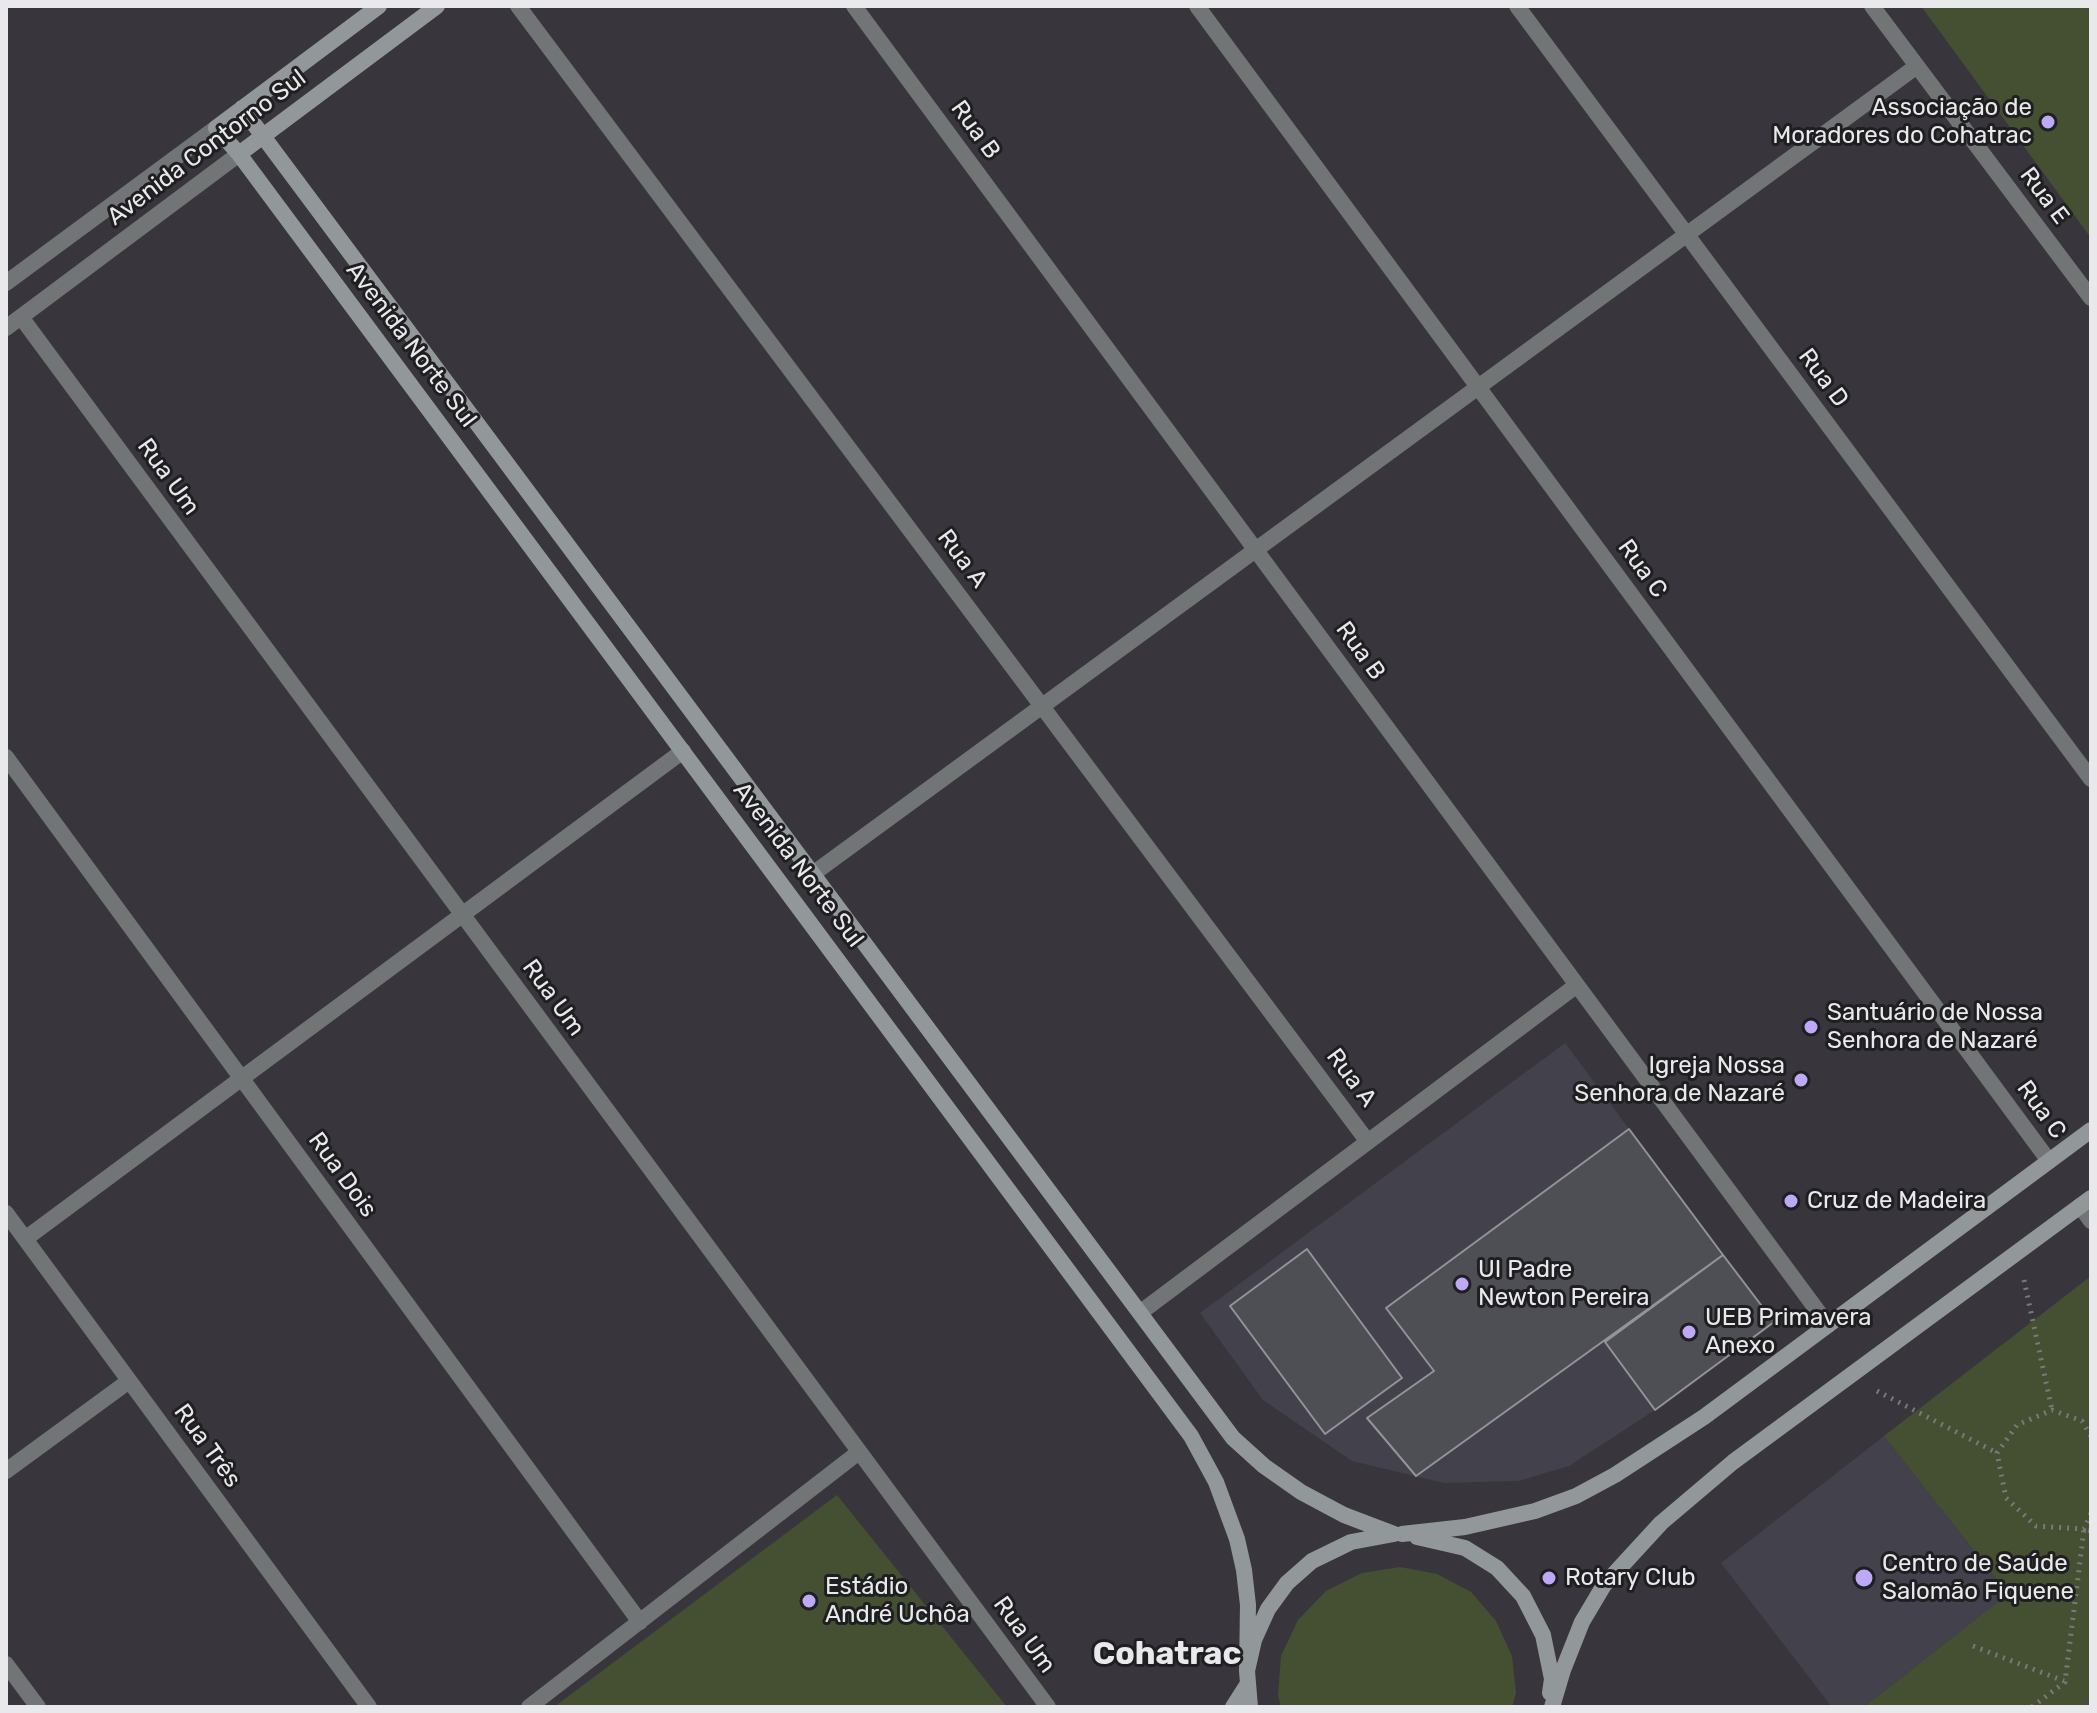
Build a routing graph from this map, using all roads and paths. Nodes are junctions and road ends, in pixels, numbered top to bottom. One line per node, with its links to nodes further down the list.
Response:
1 (379, 6): 9 (main road, Avenida Contorno Sul)
2 (437, 6): 11 (main road, Avenida Contorno Sul)
3 (518, 6): 20 (street, Rua A)
4 (854, 6): 19 (street, Rua B)
5 (1197, 6): 18 (street, Rua C)
6 (1517, 6): 13 (street, Rua D)
7 (1872, 6): 8 (street, Rua E)
8 (1917, 66): 13 (street); 15 (street, Rua E)
9 (242, 108): 10 (main road, Avenida Contorno Sul); 11 (main road, Avenida Norte Sul)
10 (216, 128): 12 (main road, Avenida Norte Sul); 14 (street, Avenida Contorno Sul)
11 (265, 136): 12 (main road, Avenida Contorno Sul); 24 (main road, Avenida Norte Sul)
12 (239, 154): 16 (street, Avenida Contorno Sul); 21 (main road, Avenida Norte Sul)
13 (1687, 234): 18 (street); 23 (street, Rua D)
14 (6, 283)
15 (2091, 298)
16 (21, 317): 17 (street, Avenida Contorno Sul); 25 (street, Rua Um)
17 (6, 328)
18 (1478, 387): 19 (street); 30 (street, Rua C)
19 (1256, 550): 20 (street); 26 (street, Rua B)
20 (1042, 706): 24 (street); 29 (street, Rua A)
21 (683, 751): 25 (street); 51 (main road, Avenida Norte Sul)
22 (6, 757): 27 (street, Rua Dois)
23 (2091, 779)
24 (814, 873): 36 (main road, Avenida Norte Sul)
25 (462, 915): 27 (street); 42 (street, Rua Um)
26 (1577, 985): 29 (street); 37 (street, Rua B)
27 (241, 1078): 34 (street); 48 (street, Rua Dois)
28 (2091, 1130): 30 (main road)
29 (1368, 1142): 36 (street)
30 (2049, 1161): 37 (main road)
31 (2085, 1202): 33 (street); 35 (main road)
32 (6, 1213): 34 (street, Rua Três)
33 (2091, 1221)
34 (25, 1239): 39 (street, Rua Três)
35 (2018, 1252): 38 (main road); 40 (path)
36 (1141, 1312): 47 (main road, Avenida Norte Sul)
37 (1828, 1325): 47 (main road)
38 (1848, 1377): 43 (path); 59 (main road)
39 (129, 1381): 44 (street); 54 (street, Rua Três)
40 (2052, 1410): 41 (path); 43 (path)
41 (2091, 1436)
42 (859, 1452): 48 (street); 56 (street, Rua Um)
43 (1997, 1453): 46 (path)
44 (6, 1471)
45 (2091, 1513): 46 (path)
46 (2088, 1530): 52 (path)
47 (1398, 1534): 51 (main road); 59 (main road)
48 (640, 1622): 55 (street)
49 (1973, 1646): 52 (path)
50 (6, 1664): 53 (street)
51 (1247, 1678): 57 (main road); 58 (main road)
52 (2065, 1682): 60 (path)
53 (38, 1707)
54 (369, 1707)
55 (529, 1707)
56 (1048, 1707)
57 (1233, 1707)
58 (1250, 1707)
59 (1550, 1707)
60 (2032, 1707)

